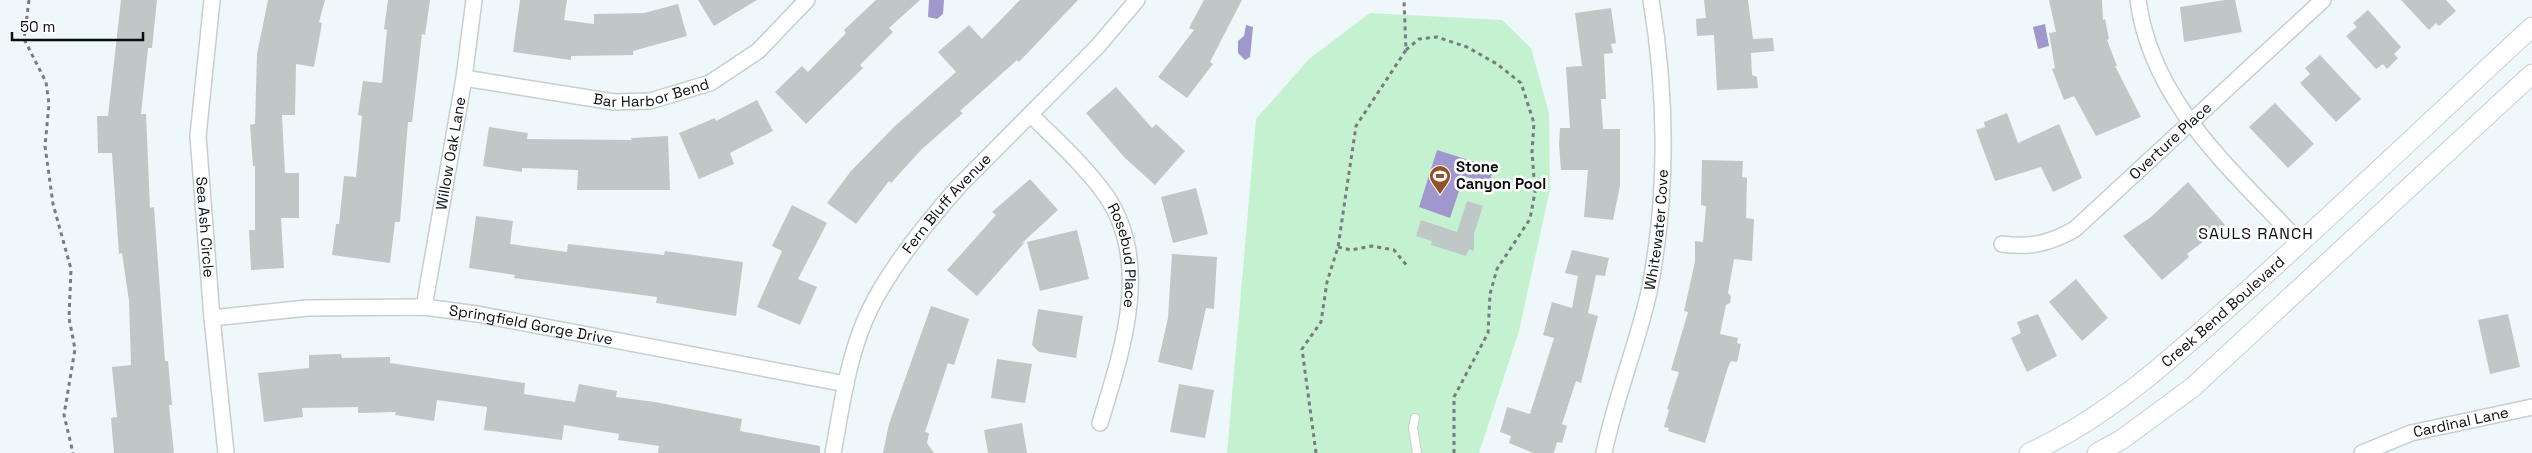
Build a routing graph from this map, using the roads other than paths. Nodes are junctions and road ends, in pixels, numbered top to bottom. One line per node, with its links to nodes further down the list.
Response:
1 (212, 0): 16 (street, Sea Ash Circle)
2 (474, 0): 10 (street, Willow Oak Lane)
3 (807, 0): 10 (street, Bar Harbor Bend)
4 (1137, 0): 11 (street, Fern Bluff Avenue)
5 (1651, 0): 24 (street, Whitewater Cove)
6 (2138, 0): 12 (street)
7 (2323, 0): 12 (street, Overture Place)
8 (2532, 27): 13 (street, Creek Bend Boulevard)
9 (2532, 74): 26 (street)
10 (464, 78): 15 (street, Willow Oak Lane)
11 (1032, 115): 17 (street, Fern Bluff Avenue); 20 (street, Rosebud Place)
12 (2189, 123): 13 (street); 14 (street, Overture Place)
13 (2300, 243): 25 (street, Creek Bend Boulevard)
14 (2002, 244)
15 (424, 307): 16 (street, Springfield Gorge Drive); 17 (street, Springfield Gorge Drive)
16 (212, 318): 21 (street, Sea Ash Circle)
17 (846, 384): 22 (street, Fern Bluff Avenue)
18 (2532, 406): 27 (street, Cardinal Lane)
19 (1415, 418): 23 (lane)
20 (1100, 423)
21 (226, 453)
22 (833, 453)
23 (1417, 453)
24 (1604, 453)
25 (2029, 453)
26 (2097, 453)
27 (2362, 453)

